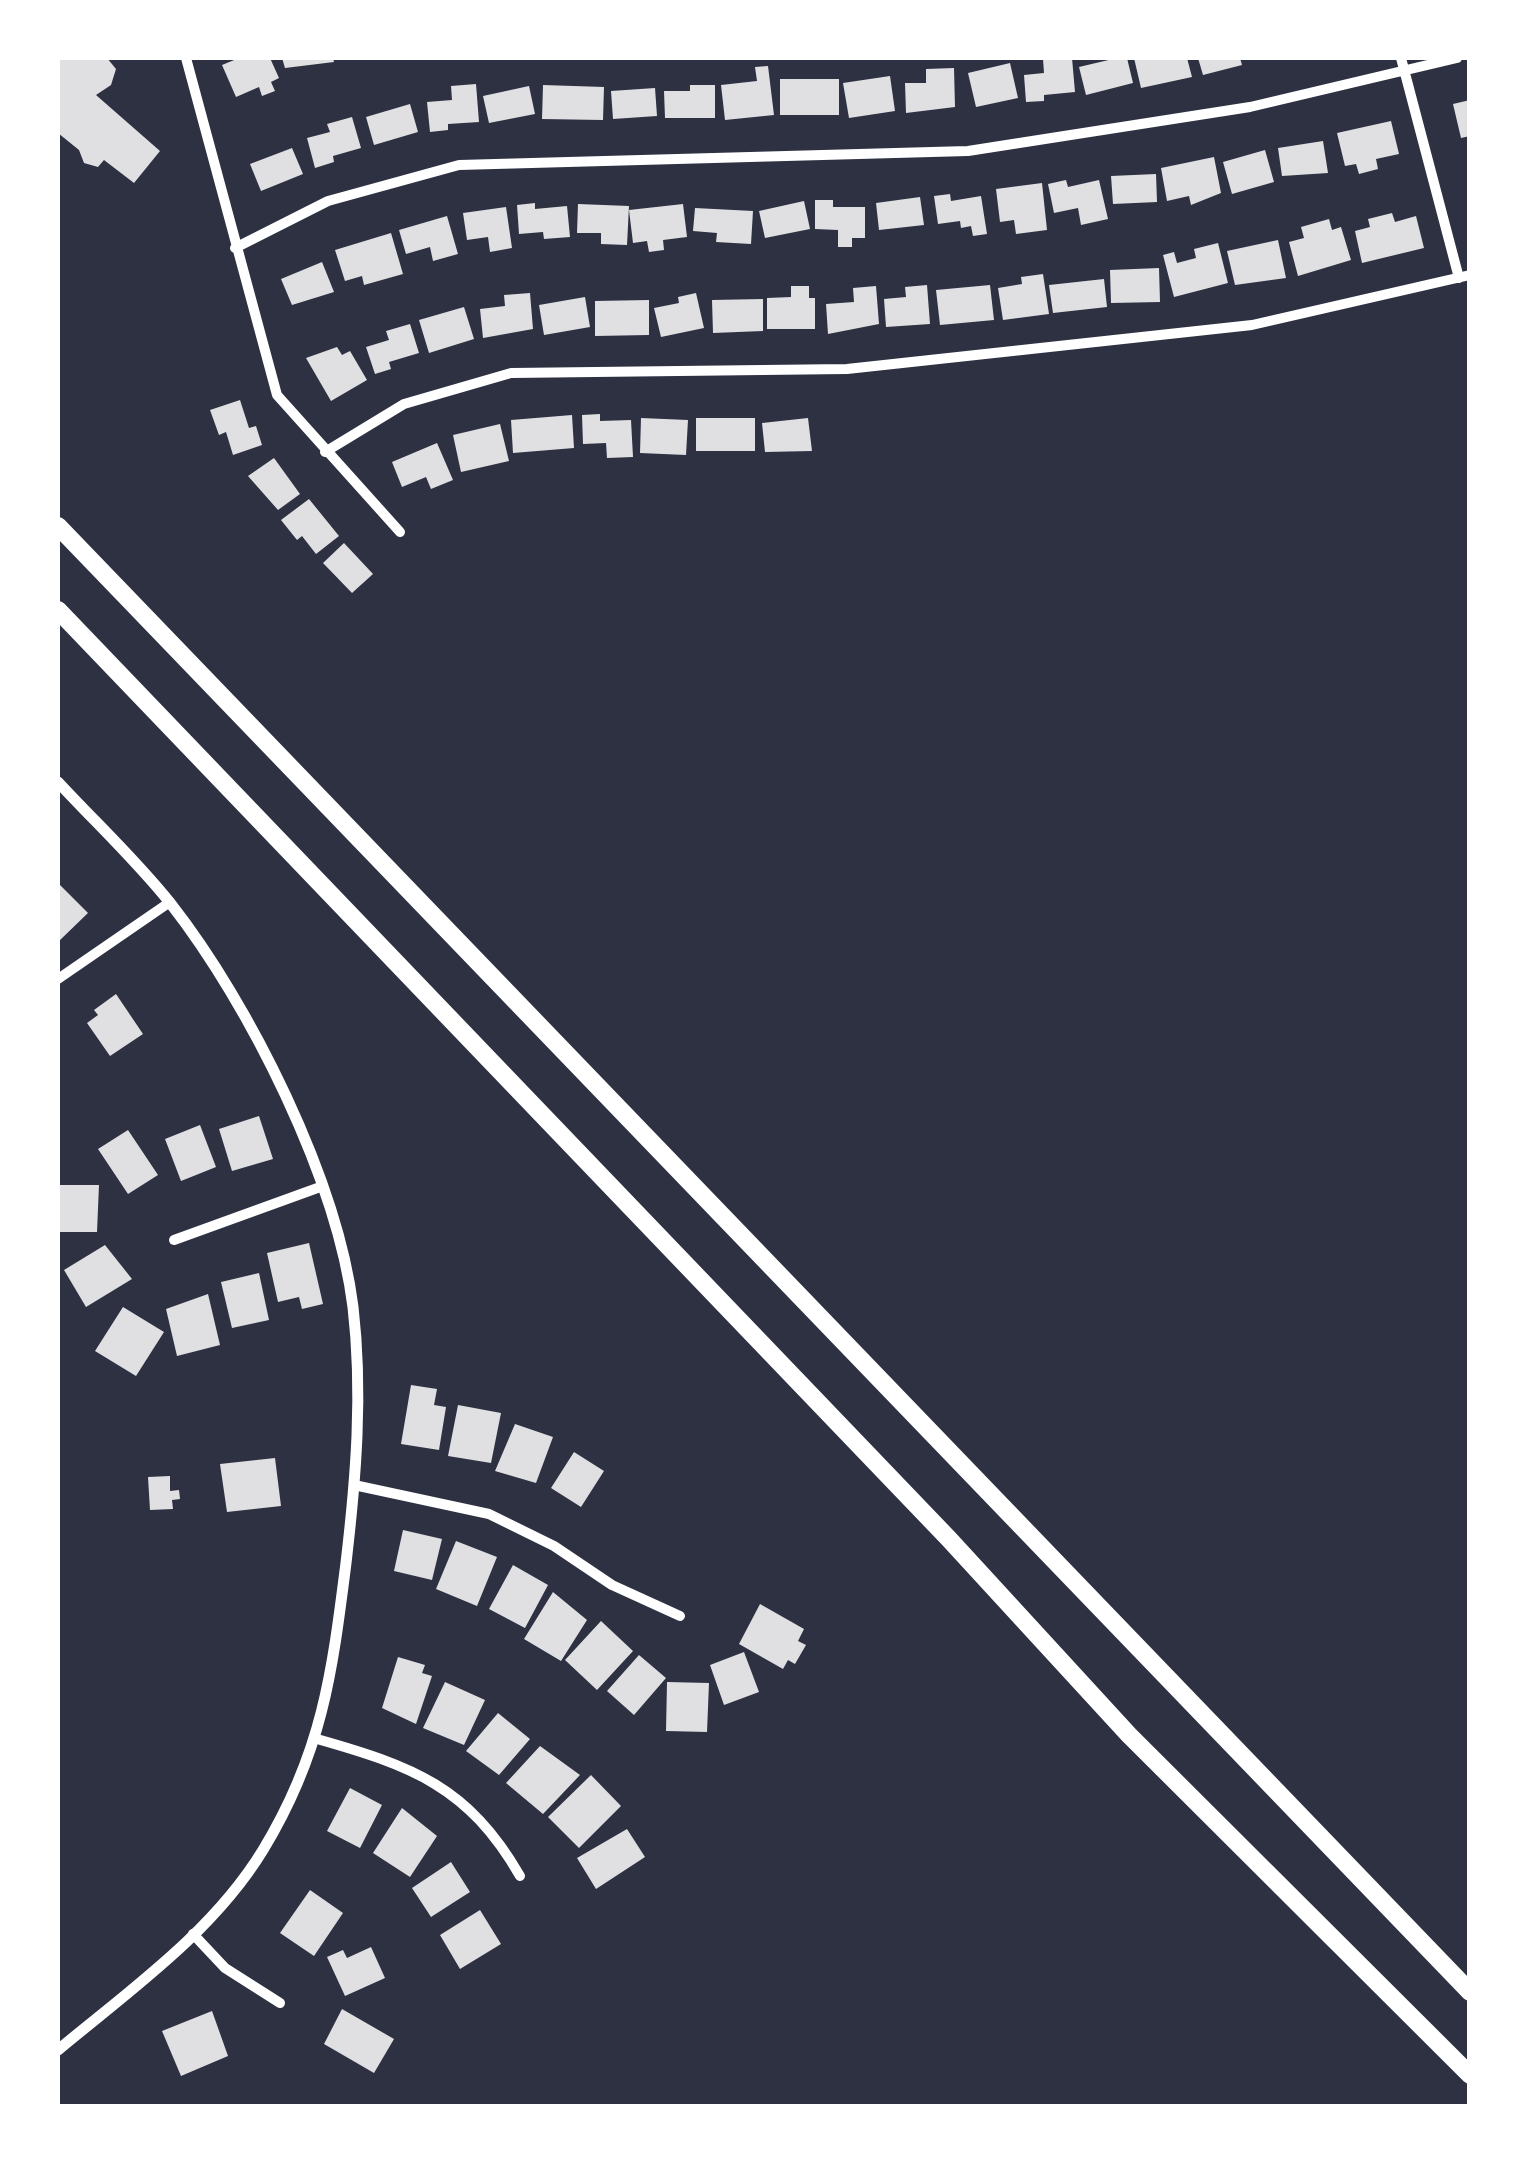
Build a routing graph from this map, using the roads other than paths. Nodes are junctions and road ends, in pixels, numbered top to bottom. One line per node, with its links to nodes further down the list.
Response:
1 (186, 58): 5 (street)
2 (1402, 58): 4 (street)
3 (1457, 58): 4 (street)
4 (1405, 73): 5 (street); 6 (street)
5 (235, 248): 7 (street)
6 (1464, 277): 7 (street)
7 (325, 452): 9 (street)
8 (58, 526): 21 (highway)
9 (400, 532)
10 (58, 610): 24 (highway)
11 (58, 782): 12 (street)
12 (170, 902): 13 (street); 14 (street)
13 (58, 979)
14 (323, 1186): 15 (street); 16 (street)
15 (174, 1240)
16 (354, 1485): 17 (street); 18 (street)
17 (680, 1616)
18 (317, 1738): 19 (street); 20 (street)
19 (520, 1876)
20 (193, 1934): 22 (street); 23 (street)
21 (1470, 1992)
22 (280, 2003)
23 (58, 2050)
24 (1470, 2075)

